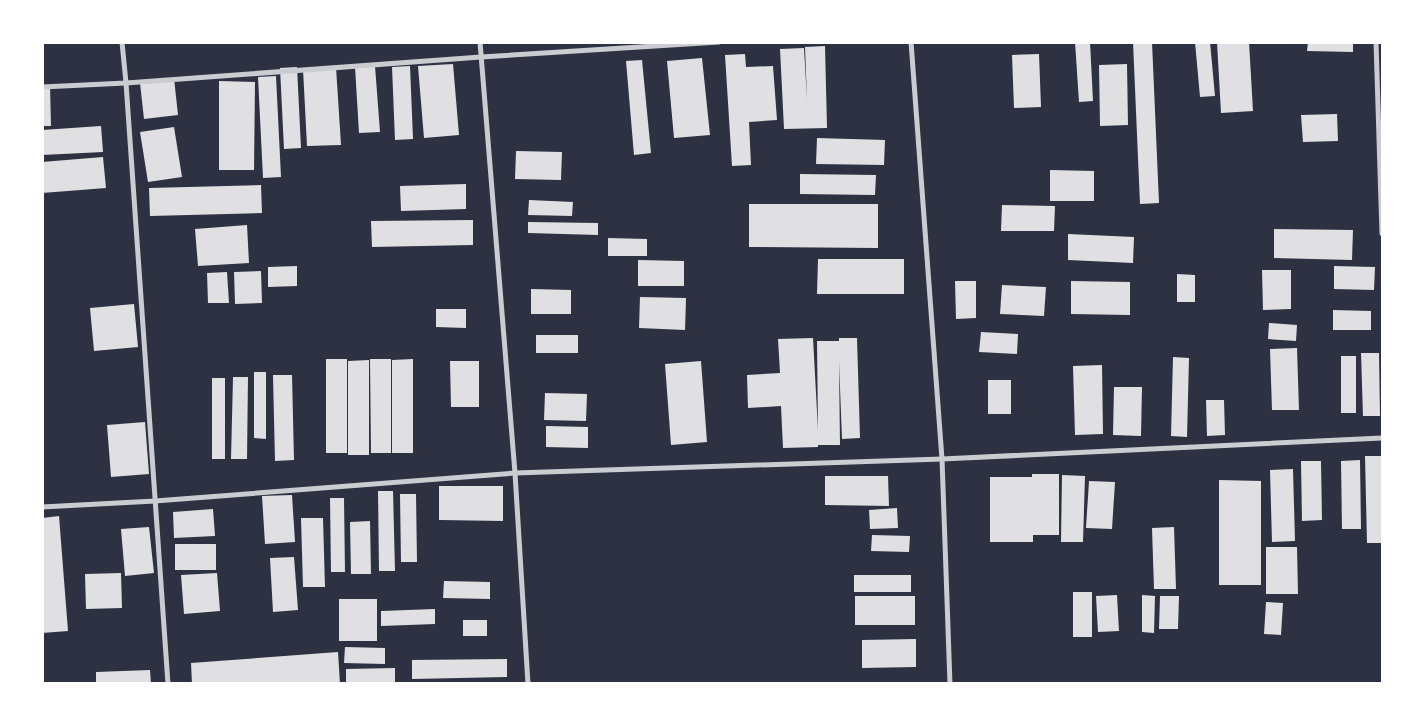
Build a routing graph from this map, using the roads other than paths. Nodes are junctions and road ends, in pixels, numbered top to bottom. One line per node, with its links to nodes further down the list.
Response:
1 (122, 42): 7 (street)
2 (480, 42): 6 (street)
3 (719, 42): 6 (street)
4 (911, 42): 11 (street)
5 (1376, 42): 9 (street)
6 (481, 57): 7 (street); 12 (street)
7 (126, 83): 8 (street); 13 (street)
8 (42, 87)
9 (1382, 234)
10 (1382, 438): 11 (street)
11 (942, 459): 12 (street); 17 (street)
12 (515, 473): 13 (street); 16 (street)
13 (155, 501): 14 (street); 15 (street)
14 (42, 507)
15 (168, 684)
16 (528, 684)
17 (950, 684)

